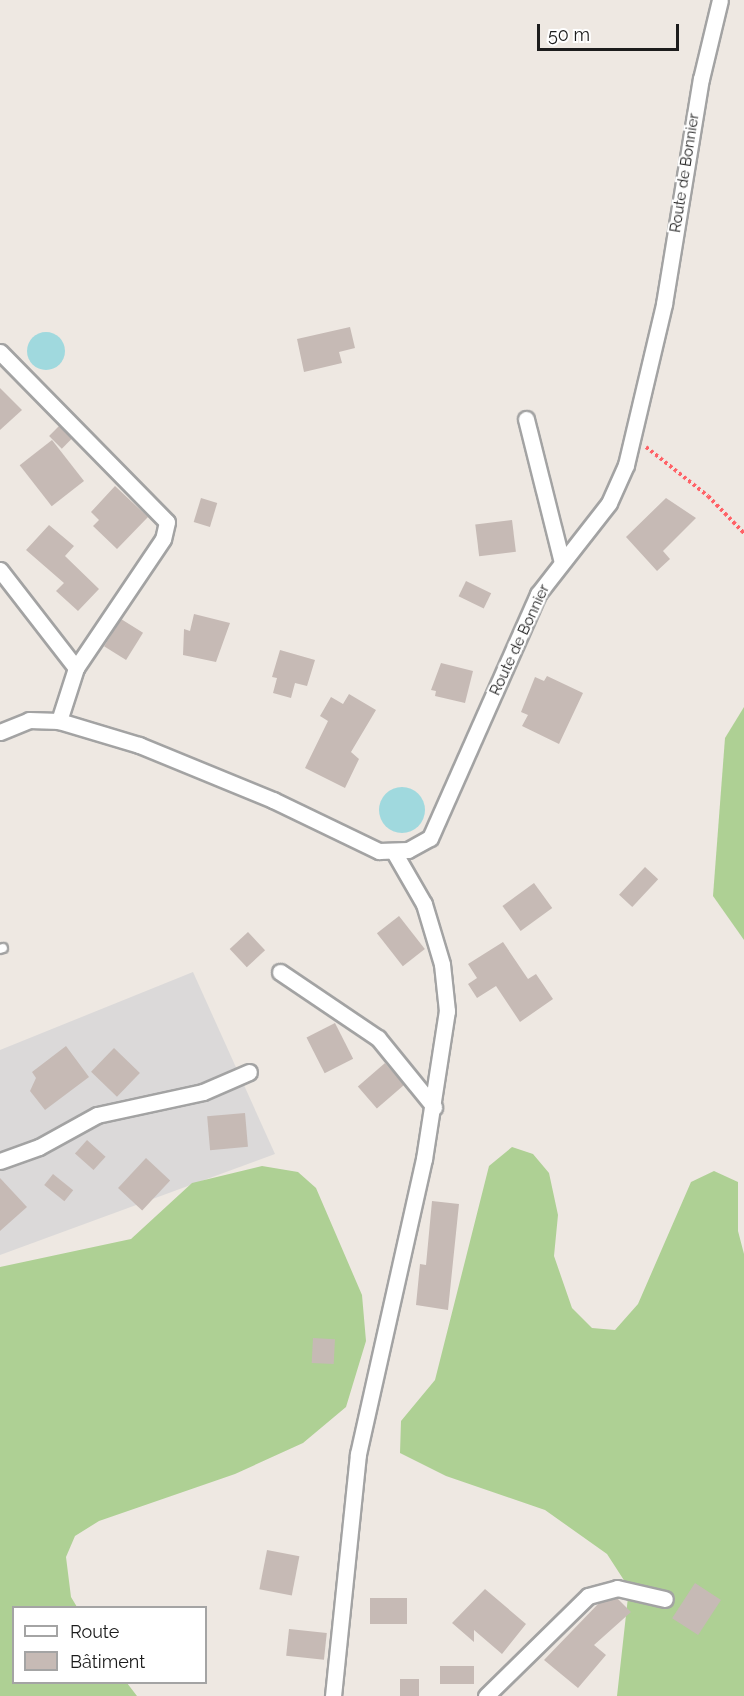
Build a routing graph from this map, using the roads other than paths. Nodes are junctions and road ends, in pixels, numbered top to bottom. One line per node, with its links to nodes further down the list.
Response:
1 (720, 0): 4 (street, Route de Bonnier)
2 (0, 352): 6 (street)
3 (526, 419): 4 (street)
4 (562, 562): 9 (street, Route de Bonnier)
5 (0, 570): 6 (street)
6 (76, 668): 7 (street)
7 (59, 721): 8 (street, Route de Bonnier); 9 (street, Route de Bonnier)
8 (0, 732)
9 (394, 852): 12 (street)
10 (280, 972): 12 (street)
11 (249, 1072): 13 (street)
12 (434, 1107): 15 (street)
13 (0, 1161)
14 (665, 1599): 16 (street)
15 (333, 1696)
16 (486, 1696)

